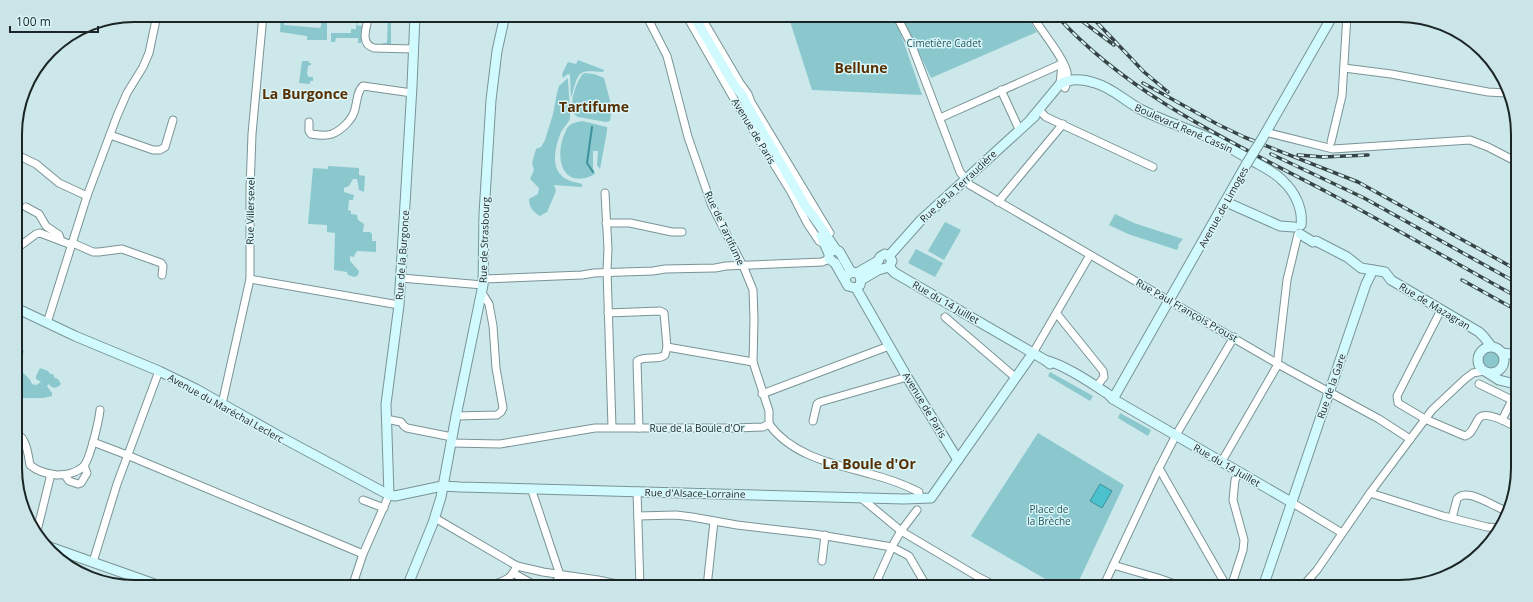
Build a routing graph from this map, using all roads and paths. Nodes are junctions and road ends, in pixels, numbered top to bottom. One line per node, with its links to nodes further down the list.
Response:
1 (155, 22): 29 (street)
2 (262, 22): 59 (street, Rue Villersexel)
3 (368, 22): 14 (street)
4 (415, 22): 14 (main road, Rue de la Burgonce)
5 (503, 22): 60 (main road, Rue de Strasbourg)
6 (650, 22): 53 (street, Rue de Tartifume)
7 (690, 22): 48 (street, Avenue de Paris)
8 (697, 22): 17 (main road, Avenue de Paris)
9 (704, 22): 17 (street, Avenue de Paris)
10 (900, 22): 23 (street)
11 (1036, 22): 15 (street)
12 (1329, 22): 30 (main road, Avenue de Limoges)
13 (1346, 22): 16 (street)
14 (414, 49): 20 (main road, Rue de la Burgonce)
15 (1062, 62): 18 (street); 19 (street)
16 (1344, 68): 21 (street); 31 (street)
17 (734, 80): 34 (main road, Avenue de Paris); 34 (street, Avenue de Paris)
18 (1064, 84): 22 (main road, Rue de la Terraudière); 24 (main road, Rue de la Terraudière); 44 (main road, Boulevard René Cassin)
19 (1001, 90): 23 (street); 28 (street)
20 (412, 93): 26 (street); 58 (main road, Rue de la Burgonce)
21 (1504, 93)
22 (1041, 112): 24 (main road, Rue de la Terraudière); 27 (street)
23 (940, 118): 36 (street)
24 (1031, 119): 28 (main road, Rue de la Terraudière)
25 (173, 120): 29 (street)
26 (309, 122)
27 (1063, 124): 35 (street); 39 (street)
28 (1019, 129): 36 (main road, Rue de la Terraudière)
29 (110, 135): 38 (street)
30 (1263, 136): 33 (street); 40 (main road, Avenue de Limoges, bridge)
31 (1331, 142)
32 (22, 157): 38 (street)
33 (1511, 159)
34 (785, 166): 41 (street, Avenue de Paris); 41 (main road, Avenue de Paris)
35 (1153, 167)
36 (965, 180): 39 (street, Rue Paul François Proust); 52 (main road, Rue de la Terraudière)
37 (605, 193): 43 (street)
38 (87, 196): 47 (street)
39 (998, 202): 51 (street, Rue Paul François Proust)
40 (1226, 202): 44 (main road, Rue de Mazagran); 63 (main road, Avenue de Limoges)
41 (808, 204): 48 (main road, Avenue de Paris); 50 (main road, Avenue de Paris)
42 (26, 207): 46 (street)
43 (606, 223): 45 (street); 55 (street)
44 (1298, 230): 54 (main road, Rue de Mazagran); 83 (street)
45 (682, 232)
46 (62, 241): 47 (street); 49 (street)
47 (72, 244): 56 (street); 70 (street)
48 (824, 244): 50 (main road, Avenue de Paris)
49 (22, 245)
50 (835, 255): 53 (street); 57 (main road, Avenue de Paris)
51 (1090, 255): 63 (street, Rue Paul François Proust); 68 (street)
52 (884, 265): 57 (main road); 77 (main road, Rue du 14 Juillet)
53 (742, 266): 55 (street); 82 (street, Rue de Tartifume)
54 (1373, 270): 65 (main road, Rue de Mazagran); 93 (main road, Rue de la Gare)
55 (607, 273): 60 (street); 67 (street)
56 (162, 275)
57 (854, 276): 61 (main road); 61 (main road, Avenue de Paris)
58 (401, 278): 60 (street); 64 (main road, Rue de la Burgonce)
59 (250, 279): 64 (street); 98 (street, Rue Villersexel)
60 (484, 282): 62 (main road, Rue de Strasbourg)
61 (856, 288): 73 (main road, Avenue de Paris)
62 (482, 294): 100 (main road, Rue de Strasbourg); 100 (street)
63 (1169, 300): 72 (street, Rue Paul François Proust); 95 (main road, Avenue de Limoges)
64 (399, 305): 101 (main road, Rue de la Burgonce)
65 (1441, 310): 71 (main road, Rue de Mazagran); 102 (street)
66 (22, 311): 70 (main road, Avenue du Maréchal Leclerc)
67 (608, 313): 75 (street); 107 (street)
68 (1057, 314): 77 (street); 92 (street)
69 (945, 316): 88 (street)
70 (47, 323): 85 (main road, Avenue du Maréchal Leclerc)
71 (1479, 332): 74 (main road, Rue de Mazagran); 76 (main road, Rue de Mazagran)
72 (1234, 337): 83 (street, Rue Paul François Proust); 109 (street)
73 (889, 346): 87 (main road, Avenue de Paris); 94 (street)
74 (1491, 346): 76 (main road); 78 (main road)
75 (667, 347): 82 (street); 108 (street)
76 (1481, 350): 86 (main road)
77 (1033, 353): 81 (main road, Rue du 14 Juillet); 88 (main road)
78 (1502, 353): 79 (main road); 84 (main road)
79 (1511, 354)
80 (1511, 359): 84 (main road)
81 (1045, 360): 92 (main road, Rue du 14 Juillet); 95 (main road, Rue du 14 Juillet)
82 (753, 362): 94 (street, Rue de Tartifume)
83 (1278, 363): 93 (street, Rue Paul François Proust); 116 (street)
84 (1502, 365): 86 (main road); 89 (main road)
85 (159, 371): 98 (main road, Avenue du Maréchal Leclerc); 114 (street)
86 (1486, 372): 90 (main road); 102 (street)
87 (907, 377): 104 (street); 115 (main road, Avenue de Paris)
88 (1016, 378): 115 (main road)
89 (1511, 380)
90 (1511, 383)
91 (1479, 384): 96 (street)
92 (1096, 387): 95 (main road, Rue du 14 Juillet)
93 (1329, 392): 111 (street, Rue Paul François Proust); 132 (main road, Rue de la Gare)
94 (762, 394): 105 (street, Rue de Tartifume)
95 (1112, 398): 109 (main road, Rue du 14 Juillet)
96 (1511, 400)
97 (1511, 402): 103 (street)
98 (222, 404): 127 (main road, Avenue du Maréchal Leclerc)
99 (100, 410): 113 (street)
100 (456, 416): 112 (main road, Rue de Strasbourg)
101 (386, 419): 112 (street, Rue de la Boule d'Or); 127 (main road, Rue de la Burgonce)
102 (1425, 419): 103 (street); 111 (street)
103 (1502, 420): 106 (street)
104 (813, 421)
105 (769, 424): 108 (street, Rue de la Boule d'Or); 130 (street)
106 (1511, 424)
107 (612, 427): 108 (street, Rue de la Boule d'Or); 112 (street, Rue de la Boule d'Or)
108 (639, 428)
109 (1176, 435): 116 (main road, Rue du 14 Juillet); 118 (street)
110 (22, 437): 120 (street)
111 (1410, 439): 126 (street)
112 (452, 440): 122 (main road, Rue de Strasbourg)
113 (93, 442): 114 (street); 117 (street)
114 (127, 455): 147 (street); 149 (street)
115 (958, 460): 130 (main road, Rue d'Alsace-Lorraine)
116 (1222, 461): 119 (main road, Rue du 14 Juillet)
117 (84, 466): 121 (street); 121 (street)
118 (1159, 468): 150 (street); 169 (street)
119 (1239, 472): 132 (main road, Rue du 14 Juillet); 170 (street)
120 (51, 474): 121 (street); 140 (street)
121 (65, 475)
122 (442, 486): 123 (main road, Rue d'Alsace-Lorraine); 127 (main road, Rue d'Alsace-Lorraine); 128 (main road, Rue de Strasbourg)
123 (460, 487): 124 (main road, Rue d'Alsace-Lorraine); 128 (main road)
124 (531, 488): 125 (main road, Rue d'Alsace-Lorraine); 153 (street)
125 (637, 491): 129 (main road, Rue d'Alsace-Lorraine); 136 (street)
126 (1370, 493): 138 (street); 143 (street)
127 (390, 495): 133 (street)
128 (441, 496): 137 (main road, Rue de Strasbourg)
129 (860, 497): 130 (main road, Rue d'Alsace-Lorraine); 142 (street)
130 (920, 499)
131 (363, 500): 133 (street)
132 (1291, 502): 143 (street, Rue du 14 Juillet); 171 (main road, Rue de la Gare); 172 (main road, Rue de la Gare)
133 (384, 508): 147 (street)
134 (917, 510): 142 (street)
135 (1503, 511): 138 (street)
136 (638, 516): 139 (street); 162 (street)
137 (434, 518): 151 (street); 156 (main road, Rue de Strasbourg)
138 (1452, 518): 141 (street)
139 (714, 521): 144 (street); 163 (street)
140 (38, 525)
141 (1494, 528)
142 (901, 531): 145 (street); 166 (street)
143 (1342, 533): 173 (street)
144 (825, 536): 145 (street); 148 (street)
145 (893, 545): 164 (street); 165 (street)
146 (58, 550): 149 (main road)
147 (363, 554): 155 (street)
148 (822, 561)
149 (93, 562): 154 (main road)
150 (1113, 565): 167 (street); 168 (street)
151 (517, 566): 152 (street); 153 (street)
152 (513, 573): 157 (street); 158 (street)
153 (560, 575): 159 (street); 160 (street); 161 (street)
154 (143, 580)
155 (354, 580)
156 (410, 580)
157 (507, 580)
158 (526, 580)
159 (558, 580)
160 (562, 580)
161 (598, 580)
162 (640, 580)
163 (708, 580)
164 (877, 580)
165 (923, 580)
166 (984, 580)
167 (1106, 580)
168 (1164, 580)
169 (1224, 580)
170 (1233, 580)
171 (1261, 580)
172 (1266, 580)
173 (1308, 580)

